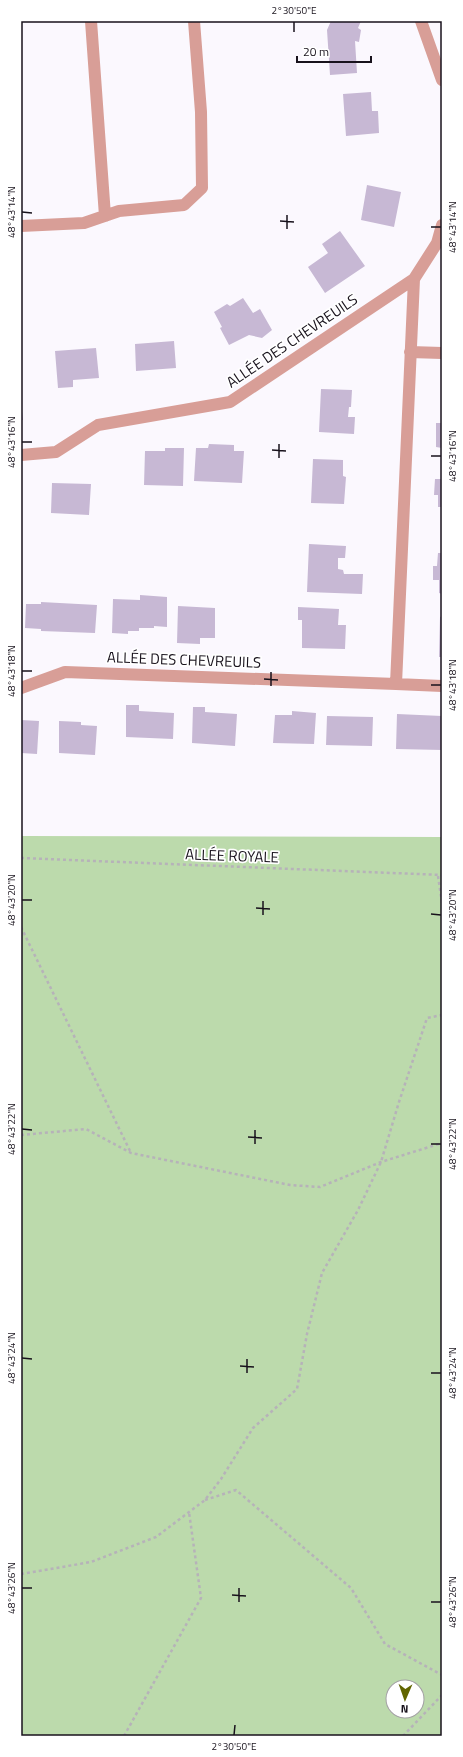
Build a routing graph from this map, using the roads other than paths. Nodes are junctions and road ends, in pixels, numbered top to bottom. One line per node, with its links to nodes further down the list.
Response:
1 (91, 21): 5 (street)
2 (194, 21): 5 (street)
3 (421, 21): 4 (street)
4 (442, 80)
5 (105, 216): 7 (street)
6 (442, 225): 8 (street, ALLÉE DES CHEVREUILS)
7 (21, 226)
8 (414, 279): 9 (street, ALLÉE DES CHEVREUILS); 11 (street, ALLÉE DES CHEVREUILS)
9 (410, 352): 10 (street); 12 (street, ALLÉE DES CHEVREUILS)
10 (442, 353)
11 (21, 455)
12 (396, 684): 13 (street, ALLÉE DES CHEVREUILS); 14 (street, ALLÉE DES CHEVREUILS)
13 (442, 686)
14 (21, 688)

